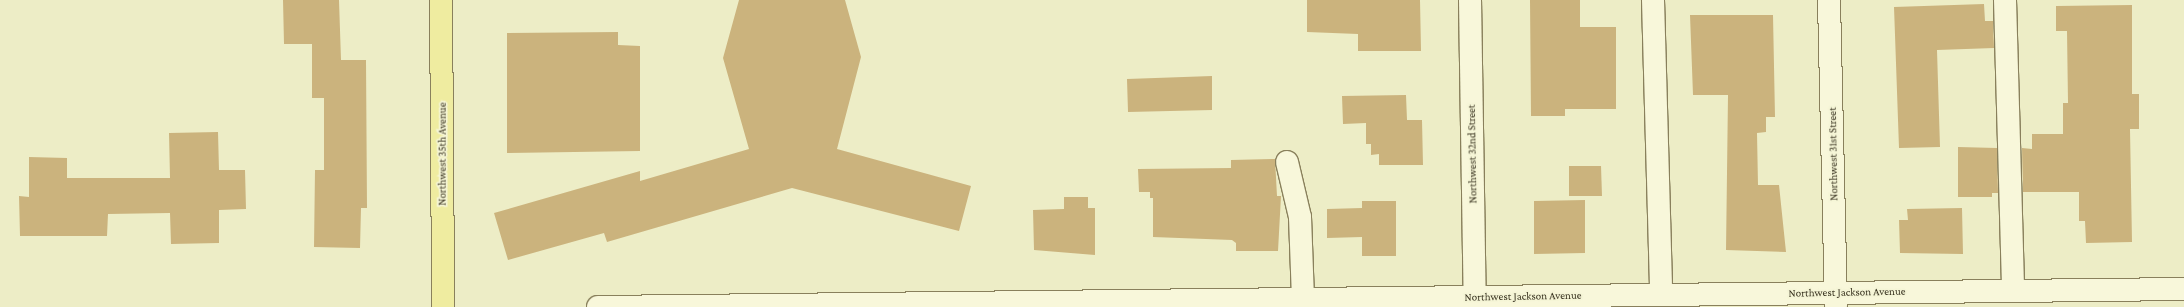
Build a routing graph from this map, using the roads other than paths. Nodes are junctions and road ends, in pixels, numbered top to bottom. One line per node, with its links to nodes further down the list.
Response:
1 (441, 0): 15 (main road, Northwest 35th Avenue)
2 (1470, 0): 13 (street, Northwest 32nd Street)
3 (1653, 0): 9 (street)
4 (1829, 0): 12 (street, Northwest 31st Street)
5 (2004, 0): 8 (street)
6 (1287, 162): 10 (street)
7 (2184, 289): 8 (street, Northwest Jackson Avenue)
8 (2013, 290): 12 (street, Northwest Jackson Avenue)
9 (1661, 294): 11 (street, Northwest Jackson Avenue); 13 (street, Northwest Jackson Avenue)
10 (1303, 298): 13 (street, Northwest Jackson Avenue); 14 (street, Northwest Jackson Avenue)
11 (1702, 300): 12 (street, Northwest Jackson Avenue)
12 (1836, 300)
13 (1474, 302)
14 (1063, 304): 16 (street, Northwest Jackson Avenue)
15 (443, 307)
16 (598, 307)

